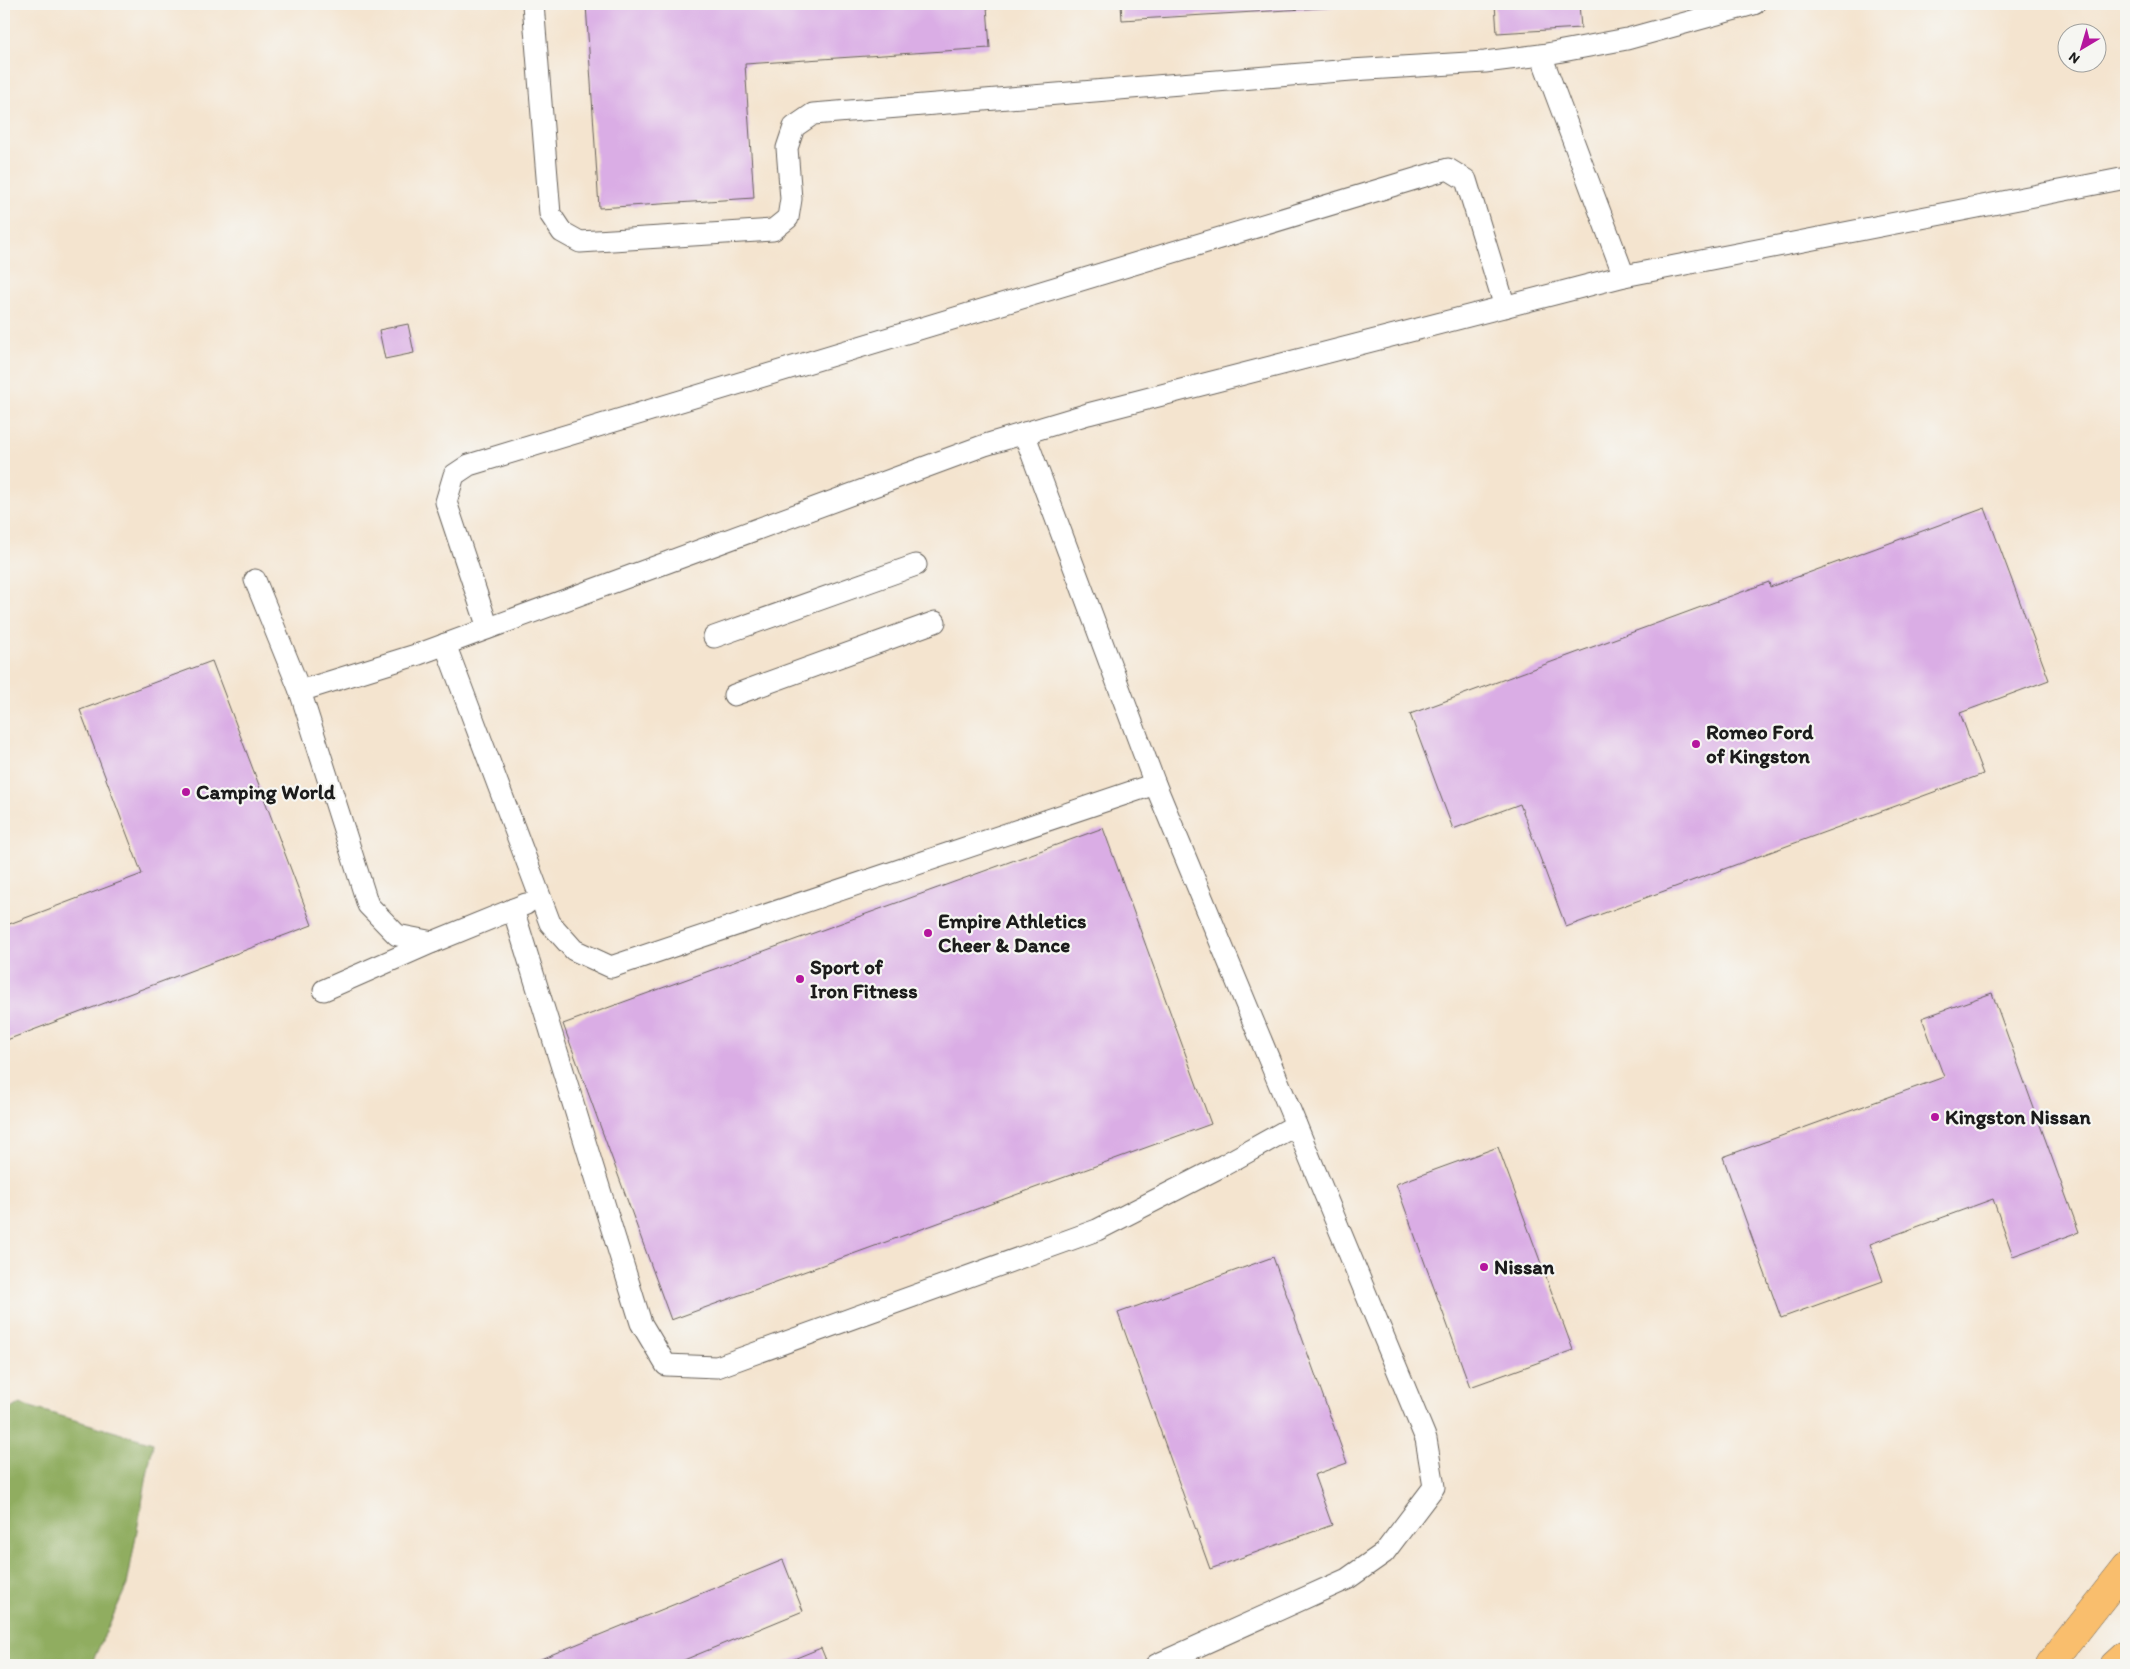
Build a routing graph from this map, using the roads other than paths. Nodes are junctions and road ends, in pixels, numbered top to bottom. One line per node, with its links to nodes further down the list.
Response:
1 (533, 4): 3 (lane)
2 (1754, 4): 3 (lane)
3 (1541, 55): 5 (lane)
4 (2126, 178): 5 (lane)
5 (1624, 276): 6 (lane)
6 (1505, 307): 7 (lane); 11 (lane)
7 (1024, 433): 11 (lane); 16 (lane)
8 (916, 565): 12 (lane)
9 (255, 580): 14 (lane)
10 (935, 622): 15 (lane)
11 (488, 628): 13 (lane)
12 (714, 637)
13 (445, 644): 14 (lane); 17 (lane)
14 (300, 691): 19 (lane)
15 (734, 695)
16 (1155, 784): 17 (lane); 21 (lane)
17 (541, 898): 18 (lane)
18 (513, 909): 19 (lane); 21 (lane)
19 (433, 942): 20 (lane)
20 (324, 990)
21 (1296, 1124): 24 (lane)
22 (2126, 1567): 25 (highway)
23 (2126, 1655): 26 (highway)
24 (1156, 1665)
25 (2049, 1665)
26 (2114, 1665)

